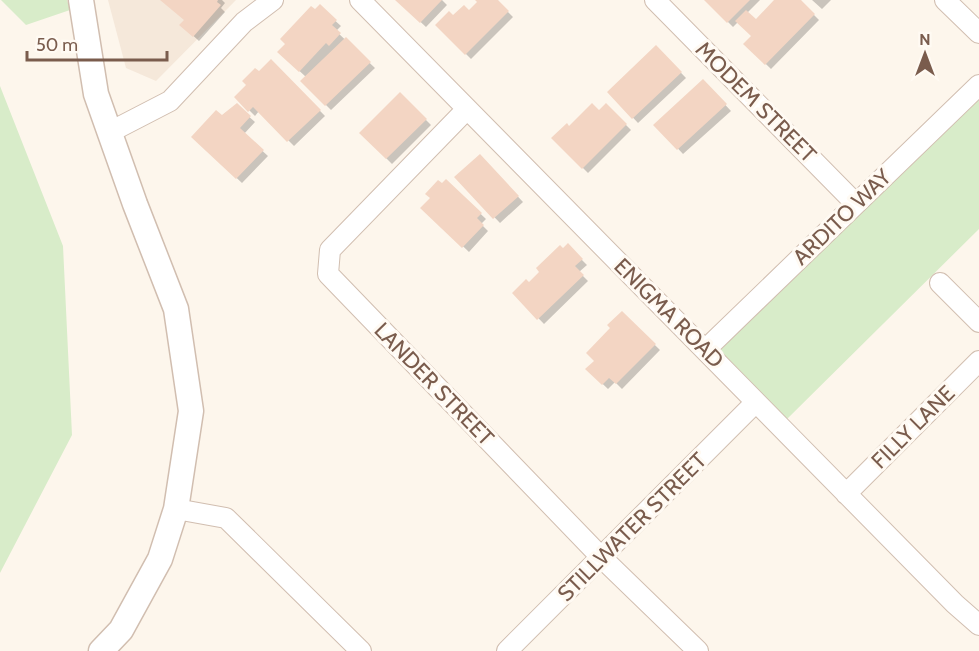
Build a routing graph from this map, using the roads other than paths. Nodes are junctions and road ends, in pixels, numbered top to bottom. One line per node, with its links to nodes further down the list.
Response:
1 (81, 0): 9 (street)
2 (273, 0): 9 (street)
3 (360, 0): 8 (street, ENIGMA ROAD)
4 (655, 0): 10 (street, MODEM STREET)
5 (945, 0): 6 (street)
6 (979, 33)
7 (979, 85): 10 (street, ARDITO WAY)
8 (467, 108): 13 (street, ENIGMA ROAD); 18 (street, LANDER STREET)
9 (110, 132): 17 (street)
10 (856, 204): 13 (street, ARDITO WAY)
11 (940, 283): 12 (street)
12 (979, 322)
13 (705, 350): 15 (street, ENIGMA ROAD)
14 (979, 361): 16 (street, FILLY LANE)
15 (756, 402): 16 (street, ENIGMA ROAD); 18 (street, STILLWATER STREET)
16 (846, 494): 19 (street, ENIGMA ROAD)
17 (176, 509): 20 (street); 21 (street)
18 (601, 557): 22 (street, STILLWATER STREET); 23 (street, LANDER STREET)
19 (979, 625)
20 (101, 651)
21 (361, 651)
22 (507, 651)
23 (698, 651)

